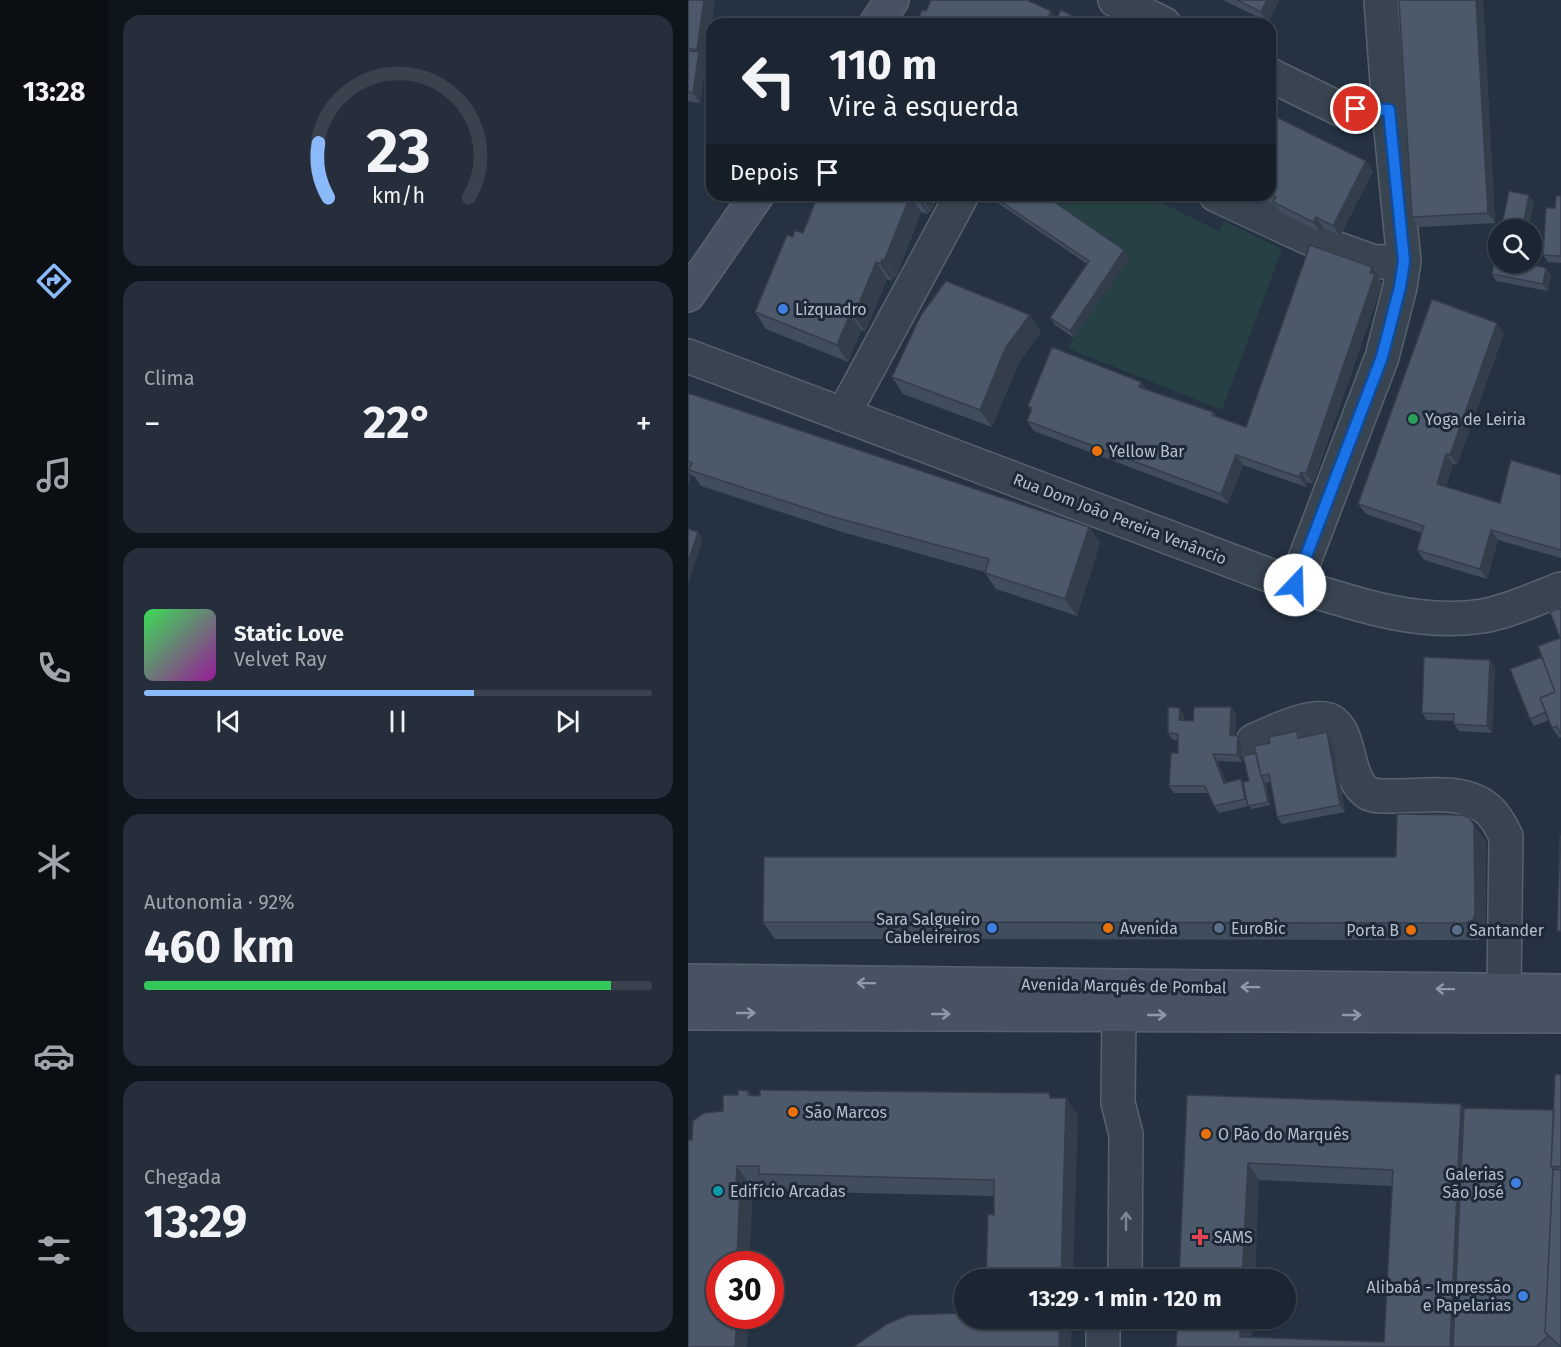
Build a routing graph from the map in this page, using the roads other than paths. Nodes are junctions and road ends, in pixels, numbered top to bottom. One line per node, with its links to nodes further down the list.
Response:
1 (892, 0): 4 (main road)
2 (1115, 0): 5 (street)
3 (1381, 0): 7 (street)
4 (880, 18)
5 (1152, 18)
6 (1276, 78): 7 (street)
7 (1389, 110): 11 (street)
8 (753, 201): 12 (main road)
9 (959, 201): 14 (street)
10 (1229, 201): 11 (street)
11 (1404, 261): 15 (street)
12 (688, 294)
13 (688, 356): 14 (street, Rua Dom João Pereira Venâncio)
14 (844, 415): 15 (street, Rua Dom João Pereira Venâncio)
15 (1295, 585): 16 (street, Rua Dom João Pereira Venâncio)
16 (1561, 589)
17 (1253, 741): 19 (street)
18 (688, 981): 19 (main road, Avenida Marquês de Pombal, one-way to 18)
19 (1504, 990): 20 (main road, Avenida Marquês de Pombal)
20 (1561, 991)
21 (688, 1013): 22 (main road, Avenida Marquês de Pombal, one-way to 22)
22 (1118, 1014): 23 (main road, Avenida Marquês de Pombal, one-way to 23); 24 (street)
23 (1561, 1016)
24 (1118, 1103): 25 (street); 26 (street, one-way to 24)
25 (1104, 1269)
26 (1125, 1269)
27 (1103, 1329): 29 (street)
28 (1125, 1329): 30 (street)
29 (1103, 1347)
30 (1125, 1347)

